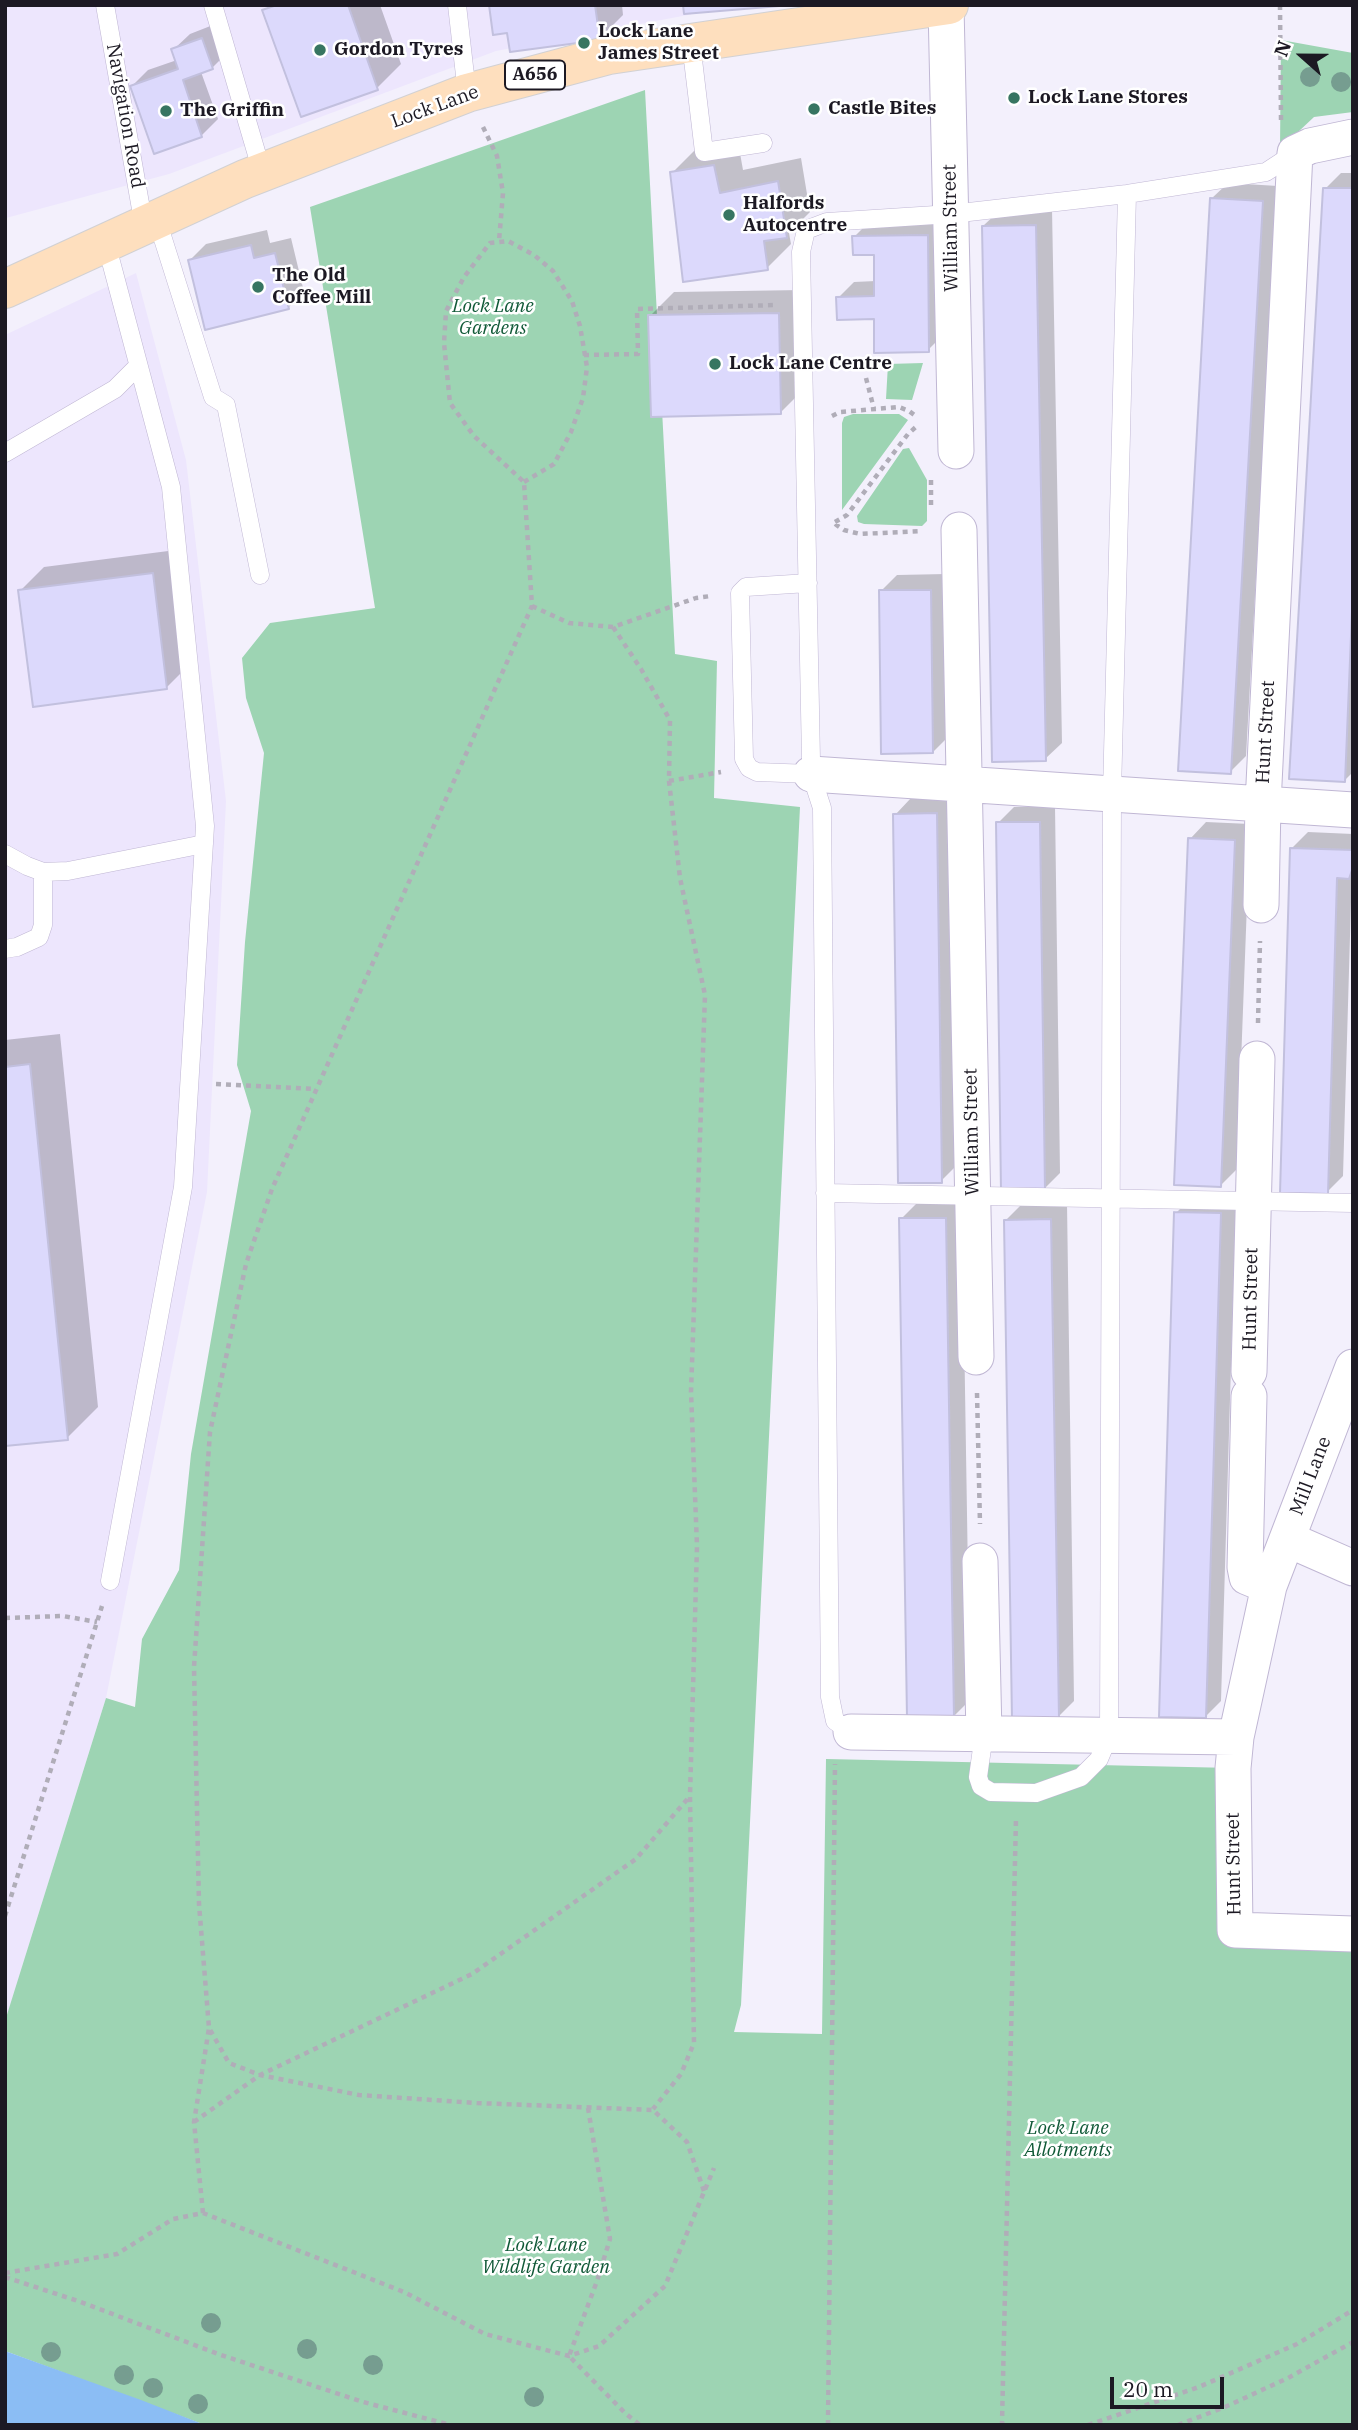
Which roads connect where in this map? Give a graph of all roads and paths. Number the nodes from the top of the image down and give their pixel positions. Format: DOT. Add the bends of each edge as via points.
graph roads {
  1 [pos="105,5"];
  2 [pos="213,5"];
  3 [pos="457,5"];
  4 [pos="947,5"];
  5 [pos="1280,5"];
  6 [pos="691,43"];
  7 [pos="467,93"];
  8 [pos="1353,137"];
  9 [pos="763,142"];
  10 [pos="1288,158"];
  11 [pos="262,172"];
  12 [pos="1127,194"];
  13 [pos="951,214"];
  14 [pos="151,223"];
  15 [pos="499,242"];
  16 [pos="106,243"];
  17 [pos="5,289"];
  18 [pos="802,304"];
  19 [pos="584,355"];
  20 [pos="138,366"];
  21 [pos="866,378"];
  22 [pos="874,409"];
  23 [pos="922,422"];
  24 [pos="827,423"];
  25 [pos="924,433"];
  26 [pos="5,453"];
  27 [pos="944,459"];
  28 [pos="524,482"];
  29 [pos="833,510"];
  30 [pos="834,523"];
  31 [pos="945,530"];
  32 [pos="260,575"];
  33 [pos="808,583"];
  34 [pos="740,593"];
  35 [pos="532,606"];
  36 [pos="613,627"];
  37 [pos="749,768"];
  38 [pos="811,774"];
  39 [pos="669,781"];
  40 [pos="964,783"];
  41 [pos="1112,793"];
  42 [pos="1263,804"];
  43 [pos="1353,810"];
  44 [pos="204,844"];
  45 [pos="5,854"];
  46 [pos="43,872"];
  47 [pos="1261,905"];
  48 [pos="5,949"];
  49 [pos="1257,1059"];
  50 [pos="190,1083"];
  51 [pos="316,1090"];
  52 [pos="825,1193"];
  53 [pos="973,1196"];
  54 [pos="1110,1198"];
  55 [pos="1254,1201"];
  56 [pos="1353,1203"];
  57 [pos="976,1357"];
  58 [pos="1351,1378"];
  59 [pos="1287,1539"];
  60 [pos="980,1561"];
  61 [pos="1353,1568"];
  62 [pos="110,1581"];
  63 [pos="1269,1586"];
  64 [pos="5,1618"];
  65 [pos="97,1622"];
  66 [pos="843,1727"];
  67 [pos="984,1734"];
  68 [pos="1109,1735"];
  69 [pos="1236,1737"];
  70 [pos="1017,1792"];
  71 [pos="690,1796"];
  72 [pos="5,1916"];
  73 [pos="1353,1934"];
  74 [pos="209,2028"];
  75 [pos="260,2075"];
  76 [pos="588,2108"];
  77 [pos="653,2110"];
  78 [pos="194,2122"];
  79 [pos="714,2168"];
  80 [pos="704,2191"];
  81 [pos="203,2213"];
  82 [pos="5,2275"];
  83 [pos="1353,2310"];
  84 [pos="1353,2342"];
  85 [pos="569,2356"];
  86 [pos="451,2425"];
  87 [pos="640,2425"];
  88 [pos="828,2425"];
  89 [pos="1004,2425"];
  90 [pos="1088,2425"];
  91 [pos="1178,2425"];
  1 -- 14 [label="lane, Navigation Road"];
  2 -- 11 [label="lane"];
  3 -- 7 [label="lane"];
  4 -- 6 [label="main road, Lock Lane / A656"];
  4 -- 13 [label="street, William Street"];
  5 -- 10 [label="path"];
  6 -- 7 [label="main road, Lock Lane / A656" via="609,55"];
  6 -- 9 [label="lane" via="704,152"];
  7 -- 11 [label="main road, Lock Lane / A656"];
  7 -- 15 [label="path" via="497,156 503,193"];
  8 -- 10 [label="street" via="1310,146"];
  10 -- 12 [label="lane" via="1266,172"];
  10 -- 42 [label="street, Hunt Street"];
  11 -- 14 [label="main road, Lock Lane / A656"];
  12 -- 13 [label="lane"];
  12 -- 41 [label="lane"];
  13 -- 18 [label="lane" via="827,222 806,230 801,252"];
  13 -- 27 [label="street, William Street"];
  14 -- 16 [label="main road, A656"];
  14 -- 32 [label="lane, Navigation Road" via="213,397 226,405"];
  15 -- 19 [label="path" via="508,240 554,271 572,301"];
  15 -- 28 [label="path" via="490,243 446,311 450,403 474,436"];
  16 -- 17 [label="main road, A656"];
  16 -- 20 [label="lane"];
  18 -- 19 [label="path" via="637,309 638,354"];
  18 -- 33 [label="lane"];
  19 -- 28 [label="path" via="583,398 571,432 554,464"];
  20 -- 26 [label="lane" via="114,389"];
  20 -- 44 [label="lane" via="171,487"];
  21 -- 22 [label="path"];
  22 -- 23 [label="path" via="899,408"];
  22 -- 24 [label="path" via="840,412"];
  23 -- 25 [label="path"];
  23 -- 30 [label="path" via="847,514"];
  27 -- 31 [label="path"];
  28 -- 35 [label="path"];
  29 -- 30 [label="path"];
  30 -- 31 [label="path" via="860,534"];
  31 -- 40 [label="street, William Street"];
  33 -- 34 [label="lane" via="746,587"];
  33 -- 38 [label="lane"];
  34 -- 36 [label="path" via="696,598"];
  34 -- 37 [label="lane" via="744,759"];
  35 -- 36 [label="path" via="569,623"];
  35 -- 51 [label="path"];
  36 -- 39 [label="path" via="670,719"];
  37 -- 38 [label="lane"];
  37 -- 39 [label="path"];
  38 -- 40 [label="street"];
  38 -- 52 [label="lane" via="822,808"];
  39 -- 71 [label="path" via="680,878 705,995 691,1392 697,1546"];
  40 -- 41 [label="street"];
  40 -- 53 [label="street, William Street"];
  41 -- 42 [label="street"];
  41 -- 54 [label="lane"];
  42 -- 43 [label="street"];
  42 -- 47 [label="street, Hunt Street"];
  44 -- 46 [label="lane"];
  44 -- 50 [label="lane"];
  45 -- 46 [label="lane"];
  46 -- 48 [label="lane" via="39,937"];
  47 -- 49 [label="path"];
  49 -- 55 [label="street, Hunt Street"];
  50 -- 51 [label="path"];
  50 -- 62 [label="lane" via="183,1187"];
  51 -- 74 [label="path" via="272,1189 246,1264 210,1432 194,1667 199,1904"];
  52 -- 53 [label="lane"];
  52 -- 66 [label="lane" via="830,1697"];
  53 -- 54 [label="lane"];
  53 -- 57 [label="street, William Street"];
  54 -- 55 [label="lane"];
  54 -- 68 [label="lane"];
  55 -- 56 [label="lane"];
  55 -- 63 [label="street, Hunt Street" via="1245,1567 1247,1577"];
  57 -- 60 [label="path"];
  58 -- 59 [label="street, Mill Lane"];
  59 -- 61 [label="street"];
  59 -- 63 [label="street, Mill Lane"];
  60 -- 67 [label="street"];
  62 -- 65 [label="path"];
  63 -- 69 [label="street, Hunt Street"];
  64 -- 65 [label="path" via="63,1616"];
  65 -- 72 [label="path"];
  66 -- 67 [label="street"];
  66 -- 88 [label="path"];
  67 -- 68 [label="street"];
  67 -- 70 [label="lane" via="978,1777 981,1786"];
  68 -- 69 [label="street"];
  68 -- 70 [label="lane" via="1099,1759 1081,1777 1036,1793"];
  69 -- 73 [label="street, Hunt Street" via="1235,1930"];
  70 -- 89 [label="path"];
  71 -- 75 [label="path" via="636,1859 472,1975"];
  71 -- 77 [label="path" via="694,2043 681,2074"];
  74 -- 75 [label="path" via="229,2063"];
  74 -- 78 [label="path"];
  75 -- 76 [label="path" via="359,2095"];
  75 -- 78 [label="path"];
  76 -- 77 [label="path"];
  76 -- 85 [label="path" via="610,2239"];
  77 -- 80 [label="path" via="687,2142"];
  78 -- 81 [label="path"];
  79 -- 80 [label="path"];
  80 -- 85 [label="path" via="665,2286 599,2346"];
  81 -- 82 [label="path" via="173,2219 117,2254"];
  81 -- 85 [label="path" via="404,2291 485,2334"];
  82 -- 86 [label="path" via="234,2360"];
  83 -- 90 [label="path" via="1297,2344 1199,2387"];
  84 -- 91 [label="path" via="1288,2378"];
  85 -- 87 [label="path"];
}
